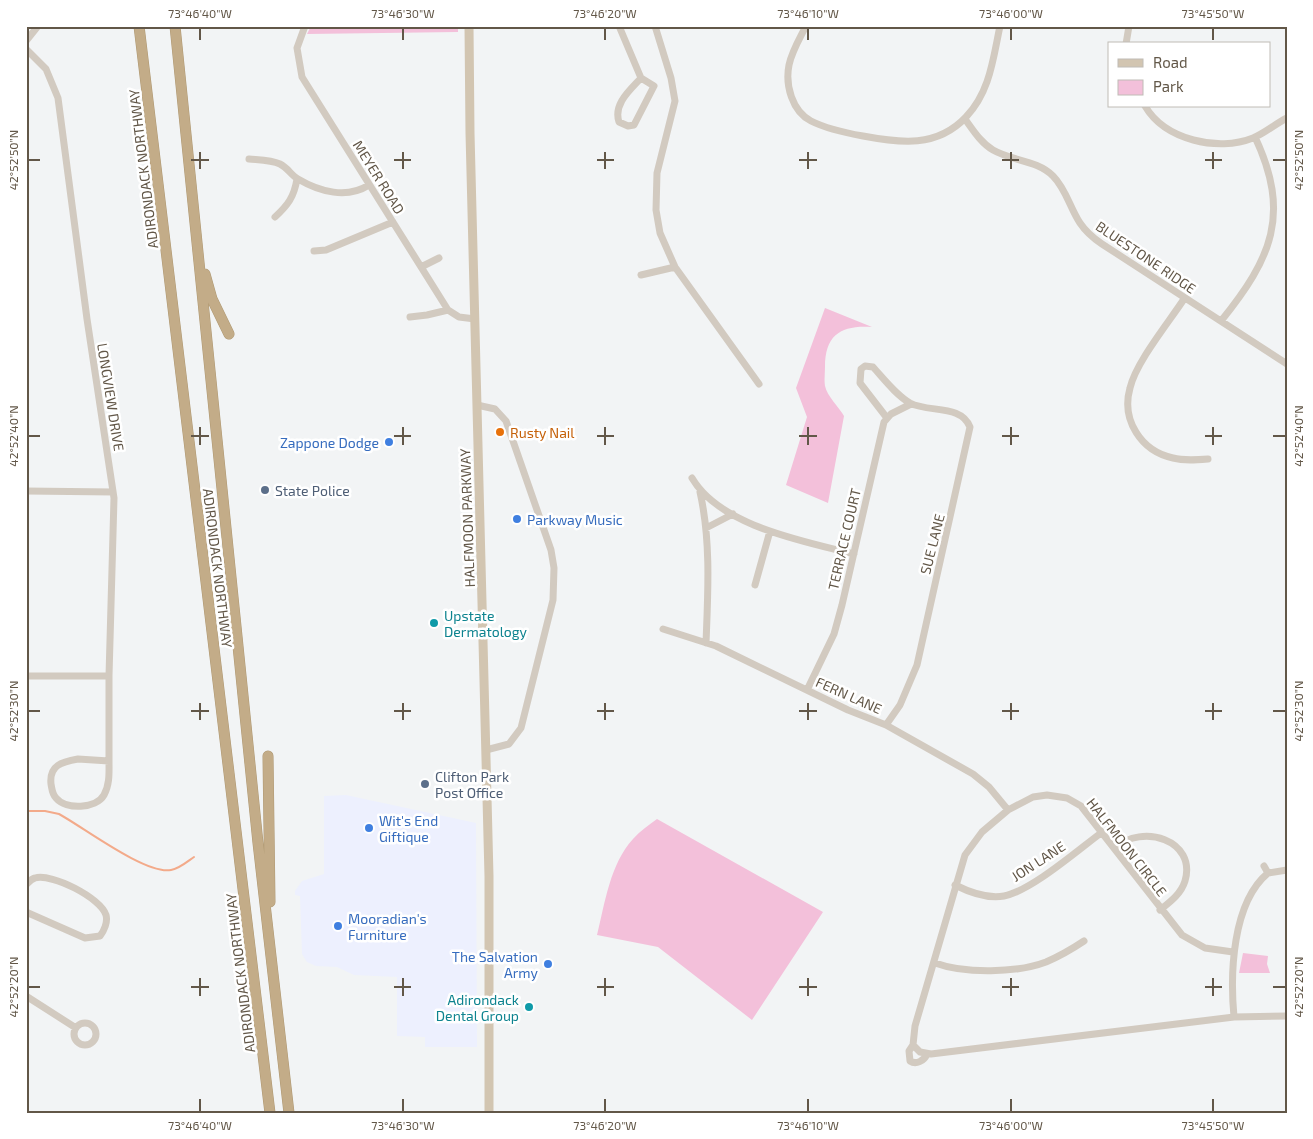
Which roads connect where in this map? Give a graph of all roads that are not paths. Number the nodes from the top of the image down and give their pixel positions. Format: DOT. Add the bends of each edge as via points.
graph roads {
  1 [pos="38,26"];
  2 [pos="139,26"];
  3 [pos="174,26"];
  4 [pos="305,26"];
  5 [pos="469,26"];
  6 [pos="620,26"];
  7 [pos="655,26"];
  8 [pos="806,26"];
  9 [pos="1000,26"];
  10 [pos="1129,26"];
  11 [pos="26,41"];
  12 [pos="1126,42"];
  13 [pos="26,49"];
  14 [pos="641,78"];
  15 [pos="1147,108"];
  16 [pos="1287,118"];
  17 [pos="965,119"];
  18 [pos="1255,137"];
  19 [pos="249,159"];
  20 [pos="297,179"];
  21 [pos="369,185"];
  22 [pos="194,208"];
  23 [pos="275,217"];
  24 [pos="393,222"];
  25 [pos="314,251"];
  26 [pos="438,258"];
  27 [pos="421,267"];
  28 [pos="674,267"];
  29 [pos="641,275"];
  30 [pos="1184,299"];
  31 [pos="448,310"];
  32 [pos="410,316"];
  33 [pos="475,319"];
  34 [pos="1221,320"];
  35 [pos="229,334"];
  36 [pos="1287,364"];
  37 [pos="759,384"];
  38 [pos="911,404"];
  39 [pos="477,405"];
  40 [pos="887,418"];
  41 [pos="1208,459"];
  42 [pos="692,478"];
  43 [pos="26,491"];
  44 [pos="113,492"];
  45 [pos="700,492"];
  46 [pos="733,514"];
  47 [pos="706,528"];
  48 [pos="770,531"];
  49 [pos="854,554"];
  50 [pos="755,586"];
  51 [pos="663,630"];
  52 [pos="706,643"];
  53 [pos="26,676"];
  54 [pos="109,676"];
  55 [pos="807,690"];
  56 [pos="886,725"];
  57 [pos="486,750"];
  58 [pos="268,756"];
  59 [pos="109,761"];
  60 [pos="1008,810"];
  61 [pos="1101,833"];
  62 [pos="1115,848"];
  63 [pos="1264,866"];
  64 [pos="1287,870"];
  65 [pos="1268,873"];
  66 [pos="26,885"];
  67 [pos="955,886"];
  68 [pos="1160,910"];
  69 [pos="26,912"];
  70 [pos="1084,941"];
  71 [pos="1233,952"];
  72 [pos="935,963"];
  73 [pos="272,966"];
  74 [pos="26,996"];
  75 [pos="1287,1016"];
  76 [pos="1234,1017"];
  77 [pos="76,1028"];
  78 [pos="913,1045"];
  79 [pos="927,1054"];
  80 [pos="270,1113"];
  81 [pos="289,1113"];
  82 [pos="490,1113"];
  1 -- 11 [label="street"];
  2 -- 80 [label="highway, ADIRONDACK NORTHWAY"];
  3 -- 22 [label="highway, ADIRONDACK NORTHWAY"];
  4 -- 21 [label="street, MEYER ROAD" via="297,48 302,77"];
  5 -- 33 [label="main road, HALFMOON PARKWAY"];
  6 -- 14 [label="street"];
  7 -- 28 [label="street" via="675,101 657,173 656,192 660,233"];
  8 -- 17 [label="street" via="789,64 789,85 794,104 810,121 849,133 910,142 936,139"];
  9 -- 17 [label="street" via="983,95"];
  10 -- 12 [label="street"];
  13 -- 44 [label="street, LONGVIEW DRIVE" via="46,69 58,98"];
  14 -- 14 [label="street" via="619,107 617,115 623,124 634,124 654,86"];
  15 -- 18 [label="street" via="1158,121 1177,134 1195,141 1228,144"];
  16 -- 18 [label="street"];
  17 -- 30 [label="street, BLUESTONE RIDGE" via="993,150 1027,161 1052,175 1088,234"];
  18 -- 34 [label="street" via="1273,185 1274,223 1260,264"];
  19 -- 20 [label="street" via="278,163"];
  20 -- 21 [label="street" via="340,193 361,190"];
  20 -- 23 [label="street" via="290,203"];
  21 -- 24 [label="street, MEYER ROAD"];
  22 -- 35 [label="highway" via="208,286"];
  22 -- 73 [label="highway, ADIRONDACK NORTHWAY"];
  24 -- 25 [label="street" via="326,250"];
  24 -- 27 [label="street, MEYER ROAD"];
  26 -- 27 [label="street"];
  27 -- 31 [label="street, MEYER ROAD"];
  28 -- 29 [label="street"];
  28 -- 37 [label="street"];
  30 -- 34 [label="street, BLUESTONE RIDGE"];
  30 -- 41 [label="street" via="1130,387 1130,420 1142,442 1158,452 1172,458"];
  31 -- 32 [label="street" via="427,316"];
  31 -- 33 [label="street" via="459,317"];
  33 -- 39 [label="main road, HALFMOON PARKWAY"];
  34 -- 36 [label="street, BLUESTONE RIDGE"];
  38 -- 40 [label="street"];
  38 -- 40 [label="street" via="873,367 865,366 861,369 860,383"];
  38 -- 56 [label="street, SUE LANE" via="958,414 968,422 970,432 917,665 900,705"];
  39 -- 57 [label="main road, HALFMOON PARKWAY"];
  39 -- 57 [label="street" via="495,409 506,421 551,550 554,568 552,603 520,728 509,744"];
  40 -- 49 [label="street, TERRACE COURT"];
  42 -- 45 [label="street"];
  43 -- 44 [label="street"];
  44 -- 54 [label="street, LONGVIEW DRIVE"];
  45 -- 46 [label="street"];
  45 -- 47 [label="street"];
  46 -- 47 [label="street"];
  46 -- 48 [label="street"];
  47 -- 52 [label="street"];
  48 -- 49 [label="street"];
  48 -- 50 [label="street"];
  49 -- 55 [label="street, TERRACE COURT" via="834,634"];
  51 -- 52 [label="street, FERN LANE"];
  52 -- 55 [label="street, FERN LANE"];
  53 -- 54 [label="street"];
  54 -- 59 [label="street, LONGVIEW DRIVE"];
  55 -- 56 [label="street, FERN LANE"];
  56 -- 60 [label="street, FERN LANE" via="973,774"];
  57 -- 82 [label="main road, HALFMOON PARKWAY" via="491,954"];
  58 -- 73 [label="highway"];
  59 -- 59 [label="street, LONGVIEW DRIVE" via="78,759 57,765 51,782 56,798 61,803 74,806 100,800 107,786"];
  60 -- 61 [label="street, HALFMOON CIRCLE" via="1033,797 1066,798 1081,806"];
  60 -- 67 [label="street, HALFMOON CIRCLE" via="969,848"];
  61 -- 62 [label="street, HALFMOON CIRCLE"];
  61 -- 67 [label="street, JON LANE" via="1018,891 1004,896"];
  62 -- 68 [label="street, HALFMOON CIRCLE"];
  62 -- 68 [label="street" via="1132,837 1150,836 1162,838 1183,854 1185,881 1178,894"];
  63 -- 65 [label="street"];
  64 -- 65 [label="street"];
  65 -- 71 [label="street" via="1251,894"];
  66 -- 69 [label="street" via="41,877 74,887 102,909 106,914 106,924 100,936 85,938"];
  67 -- 72 [label="street, HALFMOON CIRCLE"];
  68 -- 71 [label="street, HALFMOON CIRCLE" via="1182,935 1196,945"];
  70 -- 72 [label="street" via="1064,954 1037,964 981,970"];
  71 -- 76 [label="street"];
  72 -- 78 [label="street, HALFMOON CIRCLE" via="915,1026"];
  73 -- 81 [label="highway, ADIRONDACK NORTHWAY"];
  74 -- 77 [label="street"];
  75 -- 76 [label="street, HALFMOON CIRCLE"];
  76 -- 79 [label="street, HALFMOON CIRCLE"];
  78 -- 79 [label="street"];
  78 -- 79 [label="street, HALFMOON CIRCLE" via="909,1051 910,1061 921,1061"];
}
